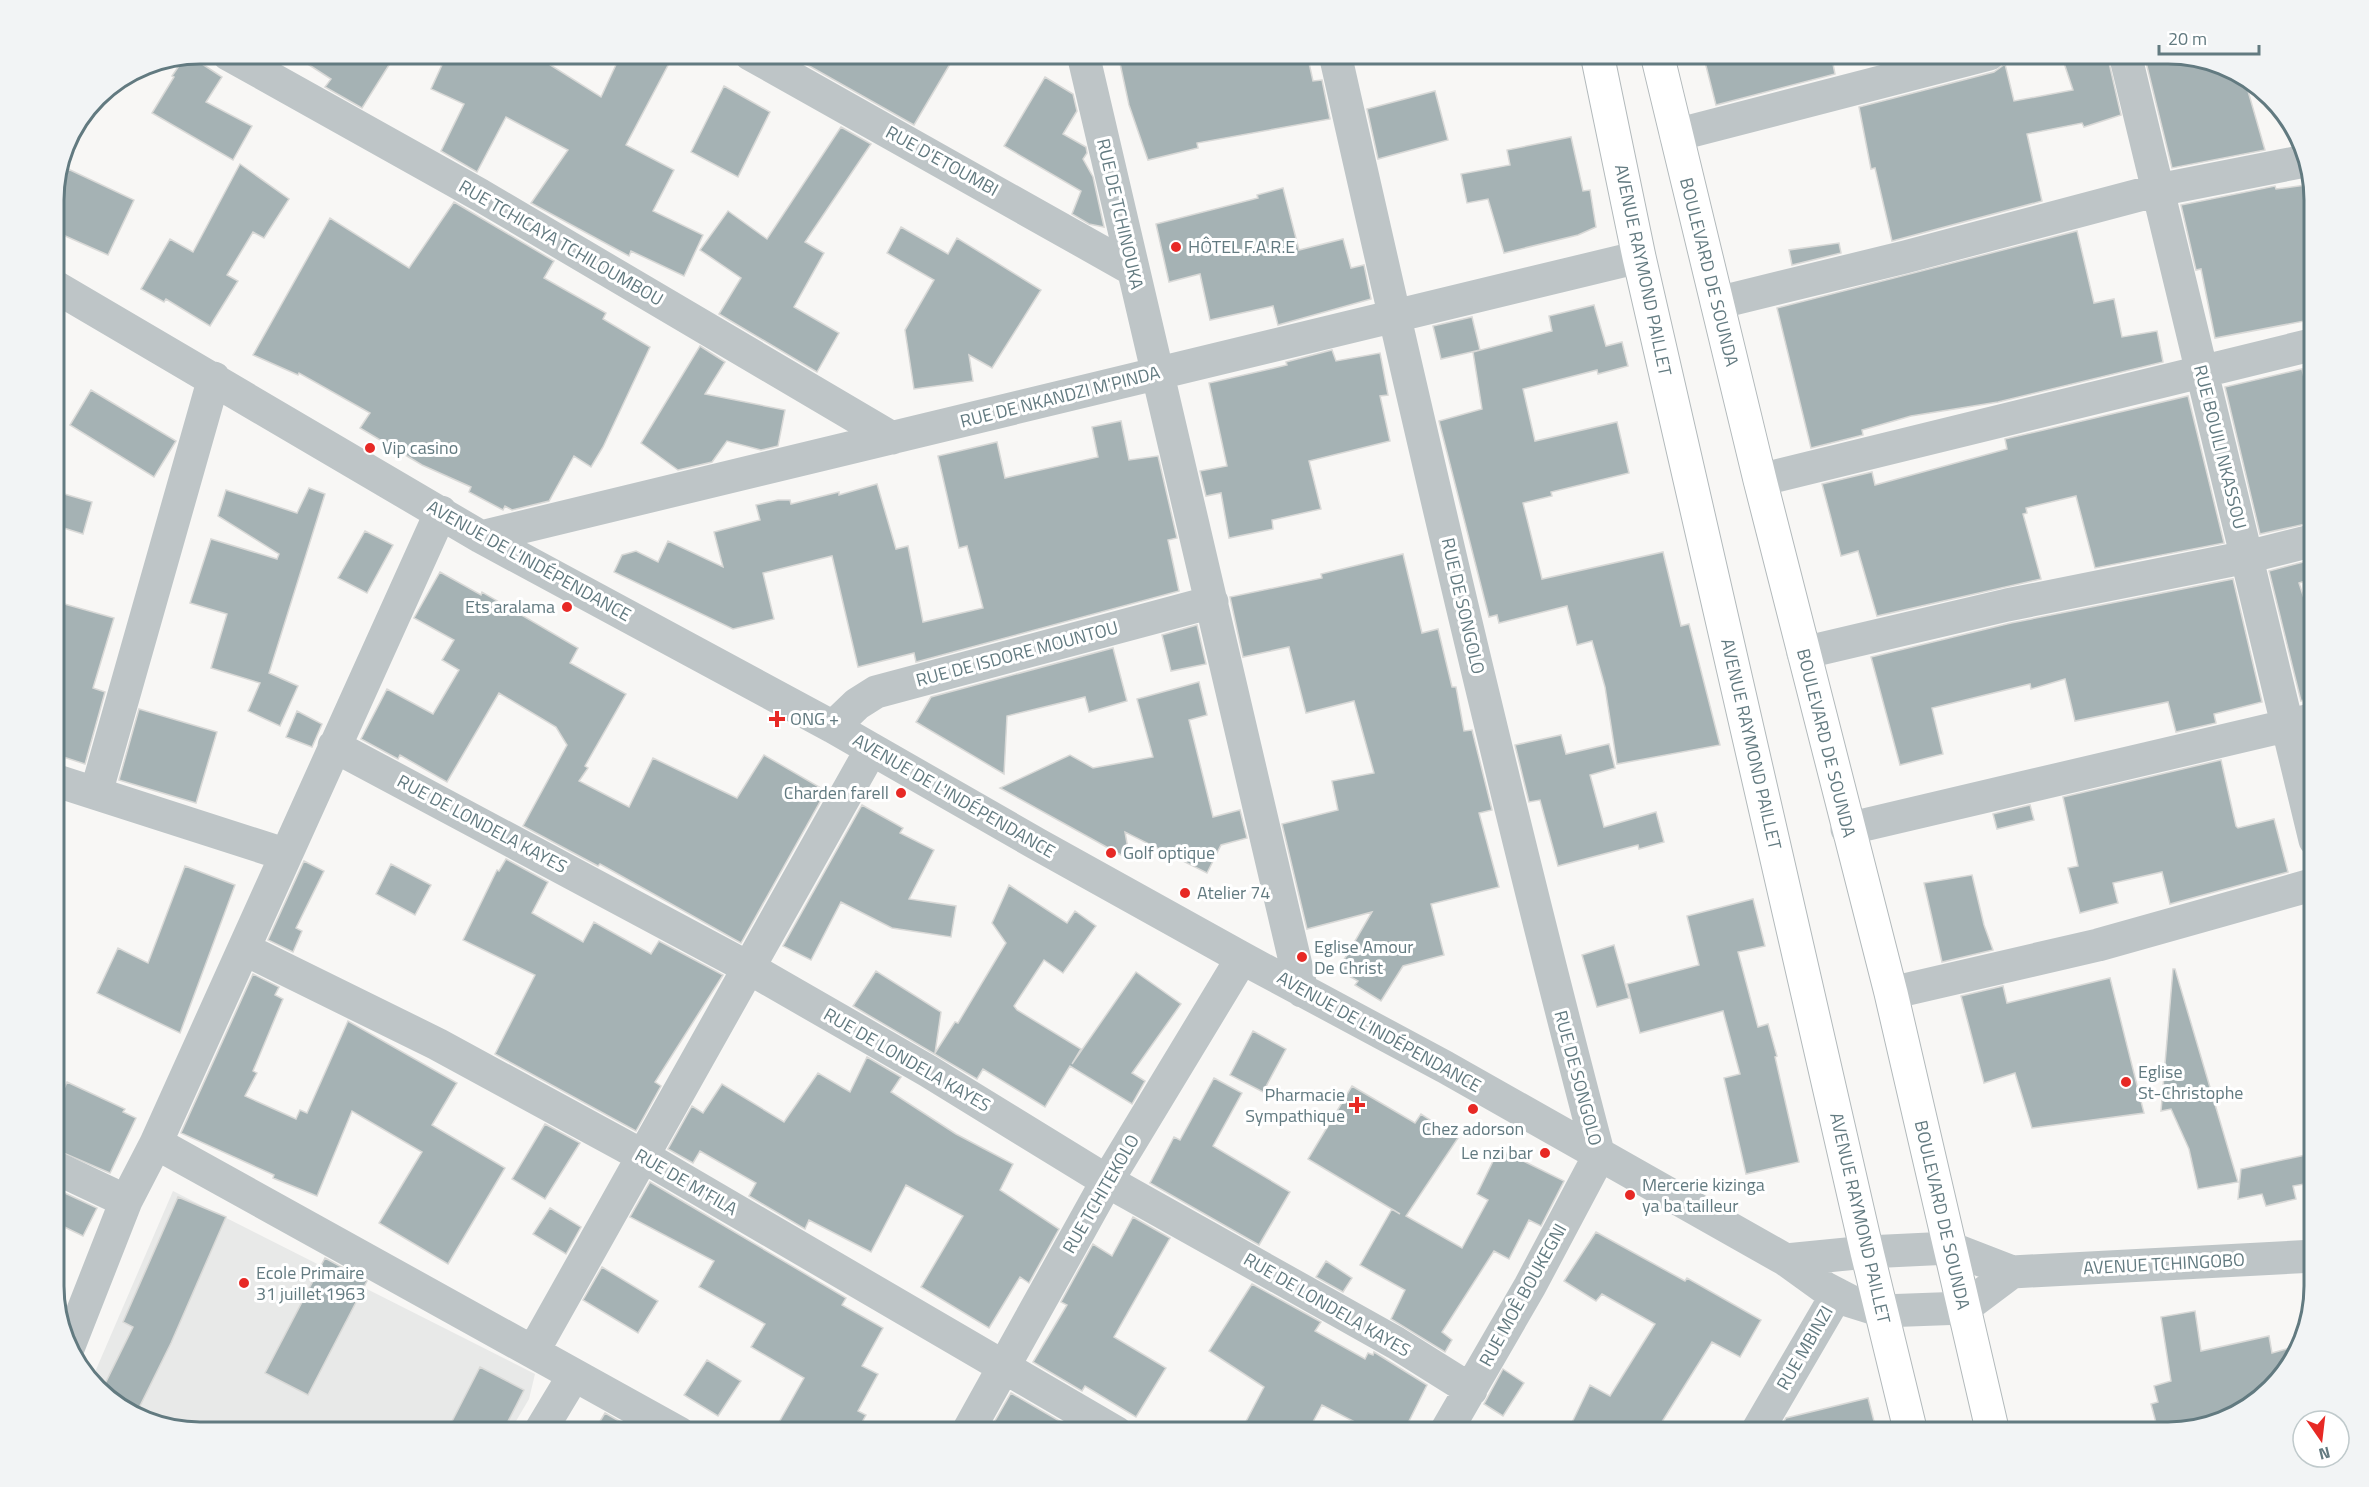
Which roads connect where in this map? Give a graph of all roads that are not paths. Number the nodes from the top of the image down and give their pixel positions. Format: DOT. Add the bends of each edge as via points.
graph roads {
  1 [pos="248,65"];
  2 [pos="770,65"];
  3 [pos="1086,65"];
  4 [pos="1337,65"];
  5 [pos="1599,65"];
  6 [pos="1660,65"];
  7 [pos="1946,65"];
  8 [pos="2128,65"];
  9 [pos="1676,135"];
  10 [pos="2299,162"];
  11 [pos="2158,190"];
  12 [pos="1639,257"];
  13 [pos="1132,269"];
  14 [pos="65,292"];
  15 [pos="1717,303"];
  16 [pos="1394,315"];
  17 [pos="2304,347"];
  18 [pos="2202,372"];
  19 [pos="1158,374"];
  20 [pos="214,378"];
  21 [pos="892,438"];
  22 [pos="1760,480"];
  23 [pos="441,512"];
  24 [pos="481,537"];
  25 [pos="2304,543"];
  26 [pos="2247,557"];
  27 [pos="1212,602"];
  28 [pos="1803,653"];
  29 [pos="2301,722"];
  30 [pos="832,727"];
  31 [pos="334,746"];
  32 [pos="2304,747"];
  33 [pos="871,750"];
  34 [pos="65,783"];
  35 [pos="96,793"];
  36 [pos="1847,829"];
  37 [pos="285,854"];
  38 [pos="2304,888"];
  39 [pos="244,949"];
  40 [pos="1242,958"];
  41 [pos="748,968"];
  42 [pos="1302,991"];
  43 [pos="1891,993"];
  44 [pos="156,1143"];
  45 [pos="641,1155"];
  46 [pos="1599,1156"];
  47 [pos="65,1172"];
  48 [pos="1107,1181"];
  49 [pos="126,1201"];
  50 [pos="1950,1248"];
  51 [pos="1867,1252"];
  52 [pos="2304,1257"];
  53 [pos="1786,1260"];
  54 [pos="2012,1272"];
  55 [pos="1836,1294"];
  56 [pos="1964,1308"];
  57 [pos="1882,1311"];
  58 [pos="74,1334"];
  59 [pos="534,1350"];
  60 [pos="1004,1367"];
  61 [pos="574,1376"];
  62 [pos="1471,1390"];
  63 [pos="546,1422"];
  64 [pos="659,1422"];
  65 [pos="973,1422"];
  66 [pos="1098,1422"];
  67 [pos="1452,1422"];
  68 [pos="1762,1422"];
  69 [pos="1908,1422"];
  70 [pos="1990,1422"];
  1 -- 21 [label="street, RUE TCHICAYA TCHILOUMBOU" via="480,195"];
  2 -- 13 [label="street, RUE D'ETOUMBI"];
  3 -- 13 [label="street, RUE DE TCHINOUKA"];
  4 -- 16 [label="street, RUE DE SONGOLO"];
  5 -- 12 [label="main road, AVENUE RAYMOND PAILLET"];
  6 -- 9 [label="main road, BOULEVARD DE SOUNDA"];
  7 -- 9 [label="street"];
  8 -- 11 [label="street, RUE BOUILI NKASSOU"];
  9 -- 15 [label="main road, BOULEVARD DE SOUNDA"];
  10 -- 11 [label="street"];
  11 -- 15 [label="street"];
  11 -- 18 [label="street, RUE BOUILI NKASSOU"];
  12 -- 16 [label="street, RUE DE NKANDZI M'PINDA"];
  12 -- 51 [label="main road, AVENUE RAYMOND PAILLET"];
  13 -- 19 [label="street, RUE DE TCHINOUKA"];
  14 -- 20 [label="street, AVENUE DE L'INDÉPENDANCE"];
  15 -- 22 [label="main road, BOULEVARD DE SOUNDA"];
  16 -- 19 [label="street, RUE DE NKANDZI M'PINDA"];
  16 -- 46 [label="street, RUE DE SONGOLO" via="1555,989"];
  17 -- 18 [label="street"];
  18 -- 22 [label="street"];
  18 -- 26 [label="street, RUE BOUILI NKASSOU"];
  19 -- 21 [label="street, RUE DE NKANDZI M'PINDA"];
  19 -- 27 [label="street, RUE DE TCHINOUKA"];
  20 -- 23 [label="street, AVENUE DE L'INDÉPENDANCE"];
  20 -- 35 [label="street"];
  21 -- 24 [label="street, RUE DE NKANDZI M'PINDA"];
  22 -- 28 [label="main road, BOULEVARD DE SOUNDA"];
  23 -- 24 [label="street, AVENUE DE L'INDÉPENDANCE"];
  23 -- 31 [label="street"];
  24 -- 30 [label="street, AVENUE DE L'INDÉPENDANCE"];
  25 -- 26 [label="street"];
  26 -- 28 [label="street" via="2007,605"];
  26 -- 29 [label="street, RUE BOUILI NKASSOU"];
  27 -- 30 [label="street, RUE DE ISDORE MOUNTOU" via="876,692"];
  27 -- 42 [label="street, RUE DE TCHINOUKA"];
  28 -- 36 [label="main road, BOULEVARD DE SOUNDA"];
  29 -- 32 [label="street, RUE BOUILI NKASSOU"];
  29 -- 36 [label="street"];
  30 -- 33 [label="street, AVENUE DE L'INDÉPENDANCE"];
  31 -- 37 [label="street"];
  31 -- 41 [label="street, RUE DE LONDELA KAYES"];
  33 -- 40 [label="street, AVENUE DE L'INDÉPENDANCE"];
  33 -- 41 [label="street"];
  34 -- 35 [label="street"];
  35 -- 37 [label="street"];
  36 -- 43 [label="main road, BOULEVARD DE SOUNDA"];
  37 -- 39 [label="street"];
  38 -- 43 [label="street" via="2098,945"];
  39 -- 44 [label="street"];
  39 -- 45 [label="street, RUE DE M'FILA" via="436,1044"];
  40 -- 42 [label="street, AVENUE DE L'INDÉPENDANCE"];
  40 -- 48 [label="street, RUE TCHITEKOLO"];
  41 -- 45 [label="street"];
  41 -- 48 [label="street, RUE DE LONDELA KAYES" via="928,1071"];
  42 -- 46 [label="street, AVENUE DE L'INDÉPENDANCE" via="1445,1067"];
  43 -- 50 [label="main road, BOULEVARD DE SOUNDA"];
  44 -- 49 [label="street"];
  44 -- 59 [label="street"];
  45 -- 59 [label="street"];
  45 -- 60 [label="street, RUE DE M'FILA"];
  46 -- 53 [label="street, AVENUE DE L'INDÉPENDANCE"];
  46 -- 62 [label="street, RUE MOÊ BOUKEGNI"];
  47 -- 49 [label="street"];
  48 -- 60 [label="street, RUE TCHITEKOLO"];
  48 -- 62 [label="street, RUE DE LONDELA KAYES"];
  49 -- 58 [label="street"];
  50 -- 51 [label="street"];
  50 -- 54 [label="street, AVENUE TCHINGOBO"];
  50 -- 56 [label="main road, BOULEVARD DE SOUNDA"];
  51 -- 53 [label="street"];
  51 -- 57 [label="main road, AVENUE RAYMOND PAILLET"];
  52 -- 54 [label="street, AVENUE TCHINGOBO"];
  53 -- 55 [label="street"];
  54 -- 56 [label="street"];
  55 -- 57 [label="street"];
  55 -- 68 [label="street, RUE MBINZI"];
  56 -- 57 [label="street"];
  56 -- 70 [label="main road, BOULEVARD DE SOUNDA"];
  57 -- 69 [label="main road, AVENUE RAYMOND PAILLET"];
  59 -- 61 [label="street"];
  60 -- 65 [label="street, RUE TCHITEKOLO"];
  60 -- 66 [label="street, RUE DE M'FILA"];
  61 -- 63 [label="street"];
  61 -- 64 [label="street"];
  62 -- 67 [label="street, RUE MOÊ BOUKEGNI"];
}
